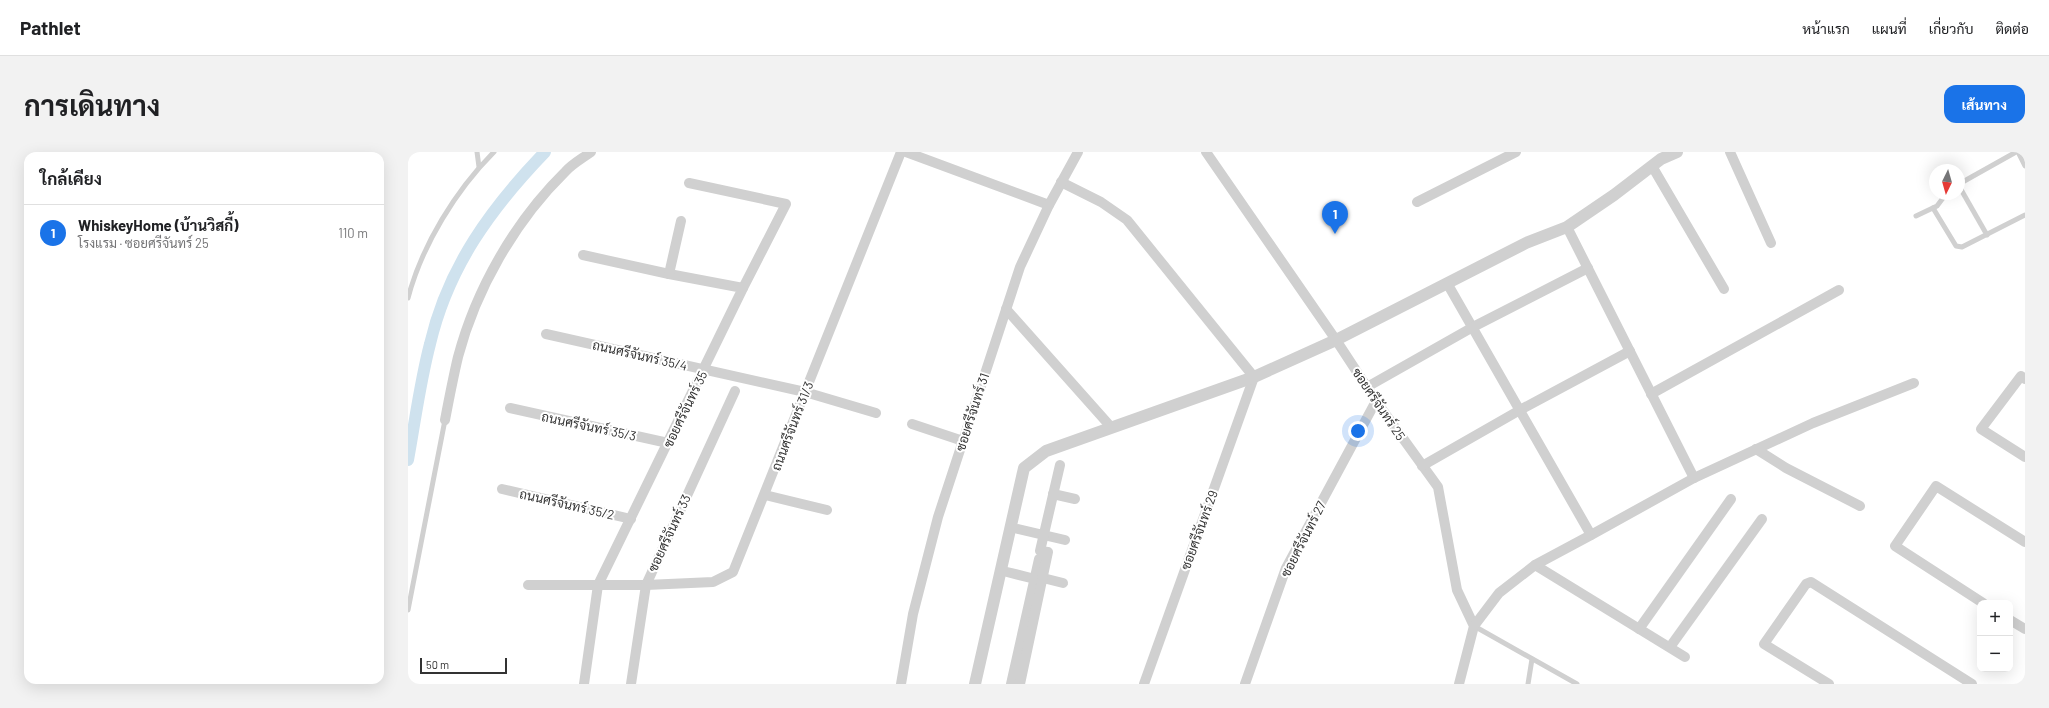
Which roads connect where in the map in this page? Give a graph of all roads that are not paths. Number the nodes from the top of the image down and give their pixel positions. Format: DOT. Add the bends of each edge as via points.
graph roads {
  1 [pos="477,152"];
  2 [pos="494,152"];
  3 [pos="592,152"];
  4 [pos="901,152"];
  5 [pos="906,152"];
  6 [pos="1078,152"];
  7 [pos="1206,152"];
  8 [pos="1516,152"];
  9 [pos="1677,152"];
  10 [pos="1730,152"];
  11 [pos="2017,152"];
  12 [pos="1657,159"];
  13 [pos="2025,166"];
  14 [pos="479,167"];
  15 [pos="1061,182"];
  16 [pos="1965,182"];
  17 [pos="689,183"];
  18 [pos="1965,196"];
  19 [pos="1942,200"];
  20 [pos="1417,202"];
  21 [pos="1049,205"];
  22 [pos="1933,208"];
  23 [pos="2025,215"];
  24 [pos="1916,216"];
  25 [pos="681,221"];
  26 [pos="1566,227"];
  27 [pos="1987,235"];
  28 [pos="1771,243"];
  29 [pos="583,255"];
  30 [pos="1588,268"];
  31 [pos="669,274"];
  32 [pos="1448,283"];
  33 [pos="743,288"];
  34 [pos="1724,289"];
  35 [pos="1839,290"];
  36 [pos="408,298"];
  37 [pos="1006,309"];
  38 [pos="1473,327"];
  39 [pos="546,334"];
  40 [pos="1336,340"];
  41 [pos="1630,351"];
  42 [pos="705,369"];
  43 [pos="1254,377"];
  44 [pos="2025,379"];
  45 [pos="1914,383"];
  46 [pos="1367,387"];
  47 [pos="735,391"];
  48 [pos="805,392"];
  49 [pos="1651,394"];
  50 [pos="1376,401"];
  51 [pos="510,408"];
  52 [pos="1520,410"];
  53 [pos="876,413"];
  54 [pos="445,420"];
  55 [pos="912,424"];
  56 [pos="1112,427"];
  57 [pos="963,442"];
  58 [pos="668,443"];
  59 [pos="1756,449"];
  60 [pos="2025,458"];
  61 [pos="1060,465"];
  62 [pos="1422,466"];
  63 [pos="1694,478"];
  64 [pos="502,489"];
  65 [pos="1053,494"];
  66 [pos="765,495"];
  67 [pos="1075,499"];
  68 [pos="1731,499"];
  69 [pos="1860,506"];
  70 [pos="827,510"];
  71 [pos="631,519"];
  72 [pos="1762,519"];
  73 [pos="1018,529"];
  74 [pos="1590,534"];
  75 [pos="1044,535"];
  76 [pos="1065,540"];
  77 [pos="2025,542"];
  78 [pos="1039,559"];
  79 [pos="1535,566"];
  80 [pos="1007,572"];
  81 [pos="1039,578"];
  82 [pos="1063,583"];
  83 [pos="528,584"];
  84 [pos="598,585"];
  85 [pos="646,585"];
  86 [pos="1978,600"];
  87 [pos="408,610"];
  88 [pos="2013,622"];
  89 [pos="1474,626"];
  90 [pos="1639,628"];
  91 [pos="2025,629"];
  92 [pos="1670,647"];
  93 [pos="1685,656"];
  94 [pos="1532,659"];
  95 [pos="584,684"];
  96 [pos="631,684"];
  97 [pos="901,684"];
  98 [pos="975,684"];
  99 [pos="1011,684"];
  100 [pos="1020,684"];
  101 [pos="1144,684"];
  102 [pos="1245,684"];
  103 [pos="1459,684"];
  104 [pos="1528,684"];
  105 [pos="1577,684"];
  106 [pos="1829,684"];
  107 [pos="1972,684"];
  1 -- 14 [label="lane"];
  2 -- 14 [label="lane"];
  3 -- 54 [label="street" via="565,171 534,207 505,249 478,301 461,349"];
  4 -- 48 [label="street, ถนนศรีจันทร์ 31/3"];
  5 -- 21 [label="street"];
  6 -- 15 [label="street, ซอยศรีจันทร์ 31"];
  7 -- 40 [label="street, ซอยศรีจันทร์ 25"];
  8 -- 20 [label="street"];
  9 -- 12 [label="street"];
  10 -- 28 [label="street"];
  11 -- 13 [label="lane"];
  11 -- 16 [label="lane"];
  12 -- 26 [label="street"];
  12 -- 34 [label="street"];
  14 -- 36 [label="lane" via="440,221 413,277"];
  15 -- 21 [label="street, ซอยศรีจันทร์ 31"];
  15 -- 43 [label="street" via="1101,202 1127,220"];
  17 -- 33 [label="street, ซอยศรีจันทร์ 35" via="786,204"];
  18 -- 27 [label="lane"];
  19 -- 22 [label="lane"];
  21 -- 37 [label="street, ซอยศรีจันทร์ 31" via="1020,267"];
  22 -- 24 [label="lane"];
  22 -- 27 [label="lane" via="1956,246 1965,247"];
  23 -- 27 [label="lane"];
  25 -- 31 [label="street"];
  26 -- 30 [label="street"];
  26 -- 32 [label="street" via="1526,243"];
  29 -- 31 [label="street"];
  30 -- 38 [label="street"];
  30 -- 41 [label="street"];
  31 -- 33 [label="street"];
  32 -- 38 [label="street"];
  32 -- 40 [label="street"];
  33 -- 42 [label="street, ซอยศรีจันทร์ 35"];
  35 -- 49 [label="street"];
  37 -- 56 [label="street"];
  37 -- 57 [label="street, ซอยศรีจันทร์ 31"];
  38 -- 46 [label="street"];
  38 -- 52 [label="street"];
  39 -- 42 [label="street, ถนนศรีจันทร์ 35/4"];
  40 -- 43 [label="street"];
  40 -- 46 [label="street, ซอยศรีจันทร์ 25"];
  41 -- 49 [label="street"];
  41 -- 52 [label="street"];
  42 -- 48 [label="street, ถนนศรีจันทร์ 35/4"];
  42 -- 58 [label="street, ซอยศรีจันทร์ 35"];
  43 -- 56 [label="street"];
  43 -- 101 [label="street, ซอยศรีจันทร์ 29"];
  44 -- 60 [label="street" via="2021,376 1981,429"];
  45 -- 59 [label="street" via="1813,423"];
  46 -- 50 [label="street, ซอยศรีจันทร์ 25"];
  47 -- 85 [label="street, ซอยศรีจันทร์ 33"];
  48 -- 53 [label="street, ถนนศรีจันทร์ 35/4"];
  48 -- 66 [label="street, ถนนศรีจันทร์ 31/3"];
  49 -- 63 [label="street"];
  50 -- 62 [label="street, ซอยศรีจันทร์ 25"];
  50 -- 102 [label="street, ซอยศรีจันทร์ 27" via="1286,568"];
  51 -- 58 [label="street, ถนนศรีจันทร์ 35/3"];
  52 -- 62 [label="street"];
  52 -- 74 [label="street"];
  54 -- 87 [label="lane"];
  55 -- 57 [label="street"];
  56 -- 98 [label="street" via="1046,450 1024,468"];
  57 -- 97 [label="street, ซอยศรีจันทร์ 31" via="938,517 914,614"];
  58 -- 71 [label="street, ซอยศรีจันทร์ 35"];
  59 -- 63 [label="street"];
  59 -- 69 [label="street" via="1786,468"];
  61 -- 65 [label="street"];
  62 -- 89 [label="street, ซอยศรีจันทร์ 25" via="1438,487 1457,590"];
  63 -- 74 [label="street"];
  64 -- 71 [label="street, ถนนศรีจันทร์ 35/2"];
  65 -- 67 [label="street"];
  65 -- 75 [label="street"];
  66 -- 70 [label="street"];
  66 -- 85 [label="street, ถนนศรีจันทร์ 31/3" via="733,572 713,582"];
  68 -- 90 [label="street"];
  71 -- 84 [label="street, ซอยศรีจันทร์ 35"];
  72 -- 92 [label="street"];
  73 -- 75 [label="street"];
  74 -- 79 [label="street"];
  75 -- 76 [label="street"];
  75 -- 81 [label="street" via="1040,551 1048,552"];
  77 -- 86 [label="street" via="1936,486 1895,546"];
  78 -- 81 [label="street"];
  79 -- 89 [label="street" via="1499,593"];
  79 -- 90 [label="street"];
  80 -- 81 [label="street"];
  81 -- 82 [label="street"];
  81 -- 99 [label="street"];
  81 -- 100 [label="street"];
  83 -- 84 [label="street, ถนนศรีจันทร์ 31/3"];
  84 -- 85 [label="street, ถนนศรีจันทร์ 31/3"];
  84 -- 95 [label="street, ซอยศรีจันทร์ 35"];
  85 -- 96 [label="street, ซอยศรีจันทร์ 33"];
  88 -- 91 [label="street"];
  89 -- 94 [label="lane"];
  89 -- 103 [label="street"];
  90 -- 92 [label="street"];
  92 -- 93 [label="street"];
  94 -- 104 [label="lane"];
  94 -- 105 [label="lane"];
  106 -- 107 [label="street" via="1764,644 1806,584 1811,582"];
}
